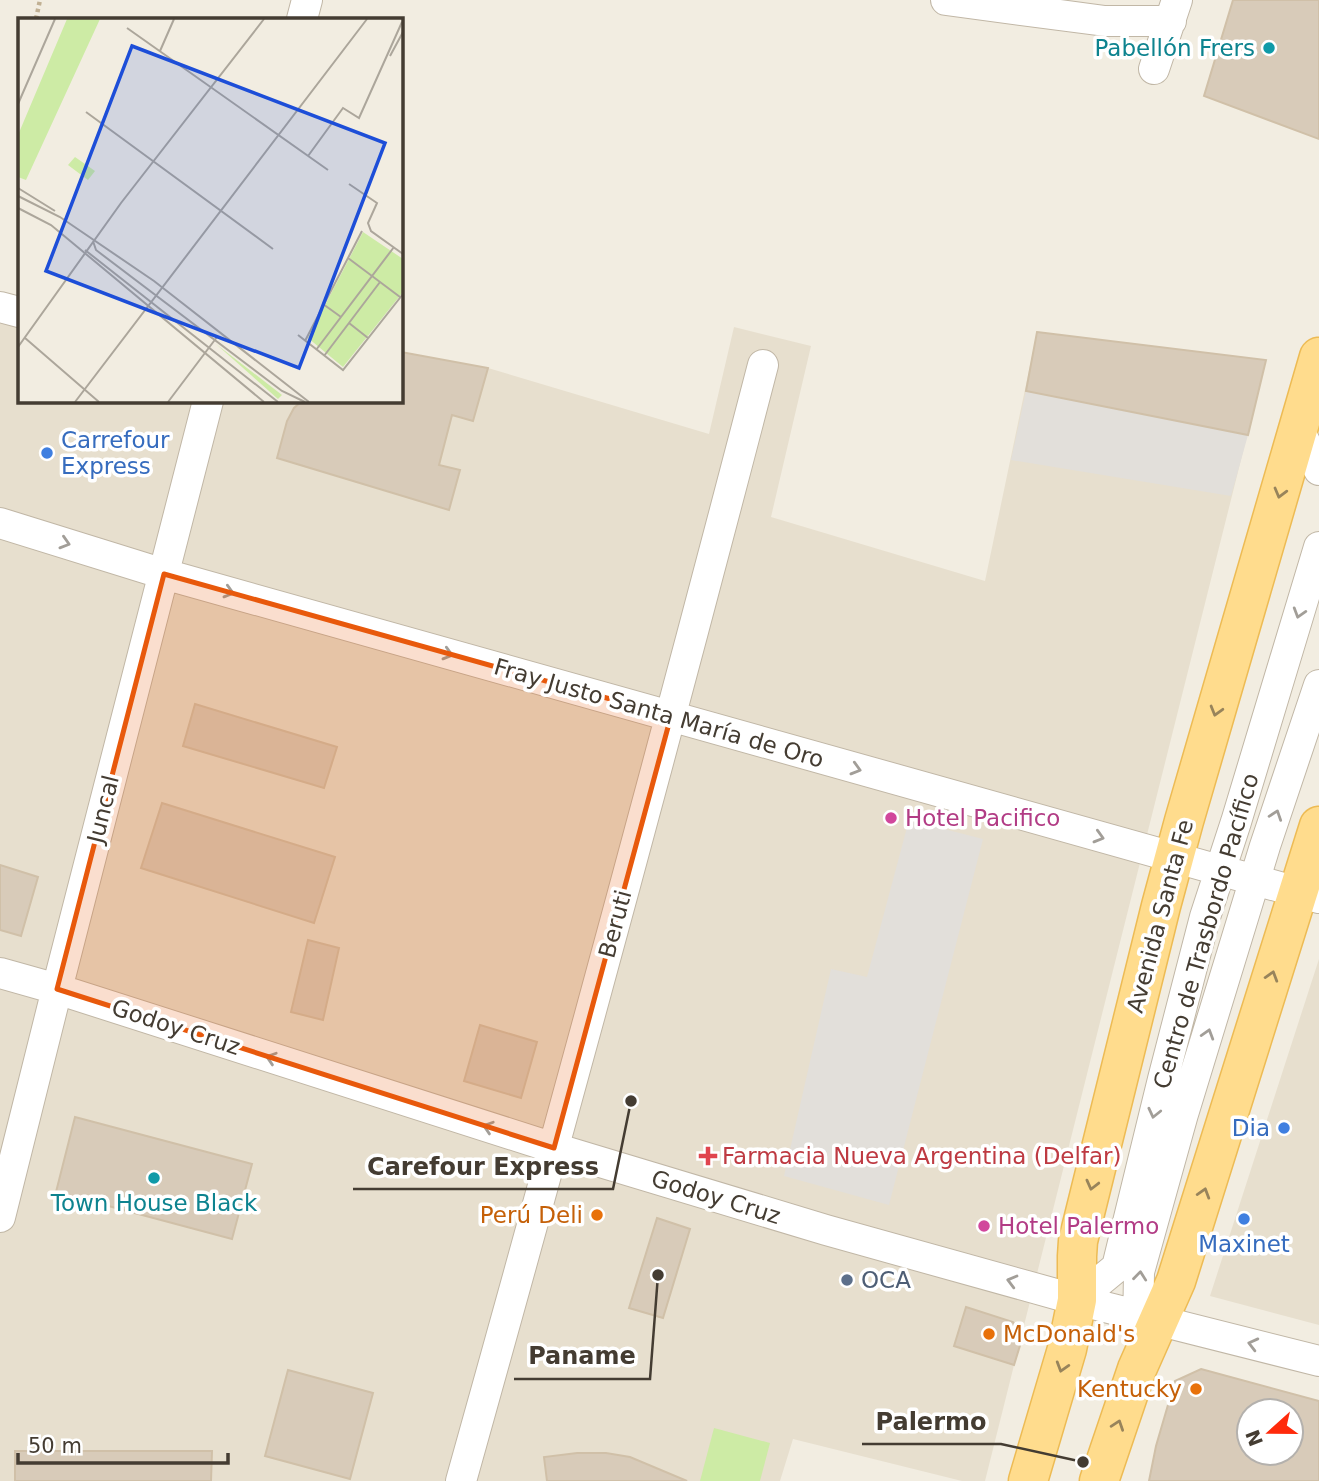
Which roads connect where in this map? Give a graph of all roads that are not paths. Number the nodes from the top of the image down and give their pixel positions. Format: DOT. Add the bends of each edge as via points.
graph roads {
  1 [pos="307,0"];
  2 [pos="946,0"];
  3 [pos="1174,10"];
  4 [pos="302,18"];
  5 [pos="1154,69"];
  6 [pos="0,307"];
  7 [pos="18,312"];
  8 [pos="1319,357"];
  9 [pos="763,365"];
  10 [pos="208,402"];
  11 [pos="1298,428"];
  12 [pos="1319,470"];
  13 [pos="0,523"];
  14 [pos="1319,547"];
  15 [pos="164,574"];
  16 [pos="1319,685"];
  17 [pos="671,716"];
  18 [pos="1319,826"];
  19 [pos="1174,858"];
  20 [pos="1220,870"];
  21 [pos="1255,880"];
  22 [pos="1308,895"];
  23 [pos="0,973"];
  24 [pos="57,989"];
  25 [pos="554,1148"];
  26 [pos="0,1217"];
  27 [pos="1077,1300"];
  28 [pos="1148,1318"];
  29 [pos="1319,1361"];
  30 [pos="461,1481"];
  31 [pos="1028,1481"];
  32 [pos="1099,1481"];
  1 -- 4 [label="street"];
  2 -- 3 [label="street" via="1105,21"];
  3 -- 5 [label="street"];
  6 -- 7 [label="street"];
  8 -- 11 [label="main road, Avenida Santa Fe"];
  9 -- 17 [label="street, Beruti"];
  10 -- 15 [label="street, Juncal"];
  11 -- 12 [label="street"];
  11 -- 19 [label="main road, Avenida Santa Fe, one-way"];
  13 -- 15 [label="street, Fray Justo Santa María de Oro, one-way"];
  14 -- 20 [label="street, Centro de Trasbordo Pacífico, one-way"];
  15 -- 17 [label="street, Fray Justo Santa María de Oro, one-way"];
  15 -- 24 [label="street, Juncal"];
  21 -- 16 [label="street, Centro de Trasbordo Pacífico, one-way"];
  17 -- 19 [label="street, Fray Justo Santa María de Oro, one-way"];
  17 -- 25 [label="street, Beruti"];
  18 -- 22 [label="main road"];
  19 -- 20 [label="street, Fray Justo Santa María de Oro"];
  19 -- 27 [label="main road, Avenida Santa Fe, one-way" via="1078,1241"];
  20 -- 21 [label="street, Fray Justo Santa María de Oro"];
  20 -- 27 [label="street, Centro de Trasbordo Pacífico, one-way" via="1117,1267"];
  21 -- 22 [label="street, Fray Justo Santa María de Oro"];
  28 -- 21 [label="street, Centro de Trasbordo Pacífico, one-way" via="1139,1272"];
  28 -- 22 [label="main road, one-way" via="1176,1281"];
  23 -- 24 [label="street, Godoy Cruz"];
  25 -- 24 [label="street, Godoy Cruz, one-way"];
  24 -- 26 [label="street, Juncal"];
  27 -- 25 [label="street, Godoy Cruz, one-way"];
  25 -- 30 [label="street, Beruti"];
  27 -- 28 [label="street, Godoy Cruz"];
  27 -- 31 [label="main road, Avenida Santa Fe, one-way"];
  29 -- 28 [label="street, Godoy Cruz, one-way"];
  32 -- 28 [label="main road, one-way" via="1137,1369"];
}
